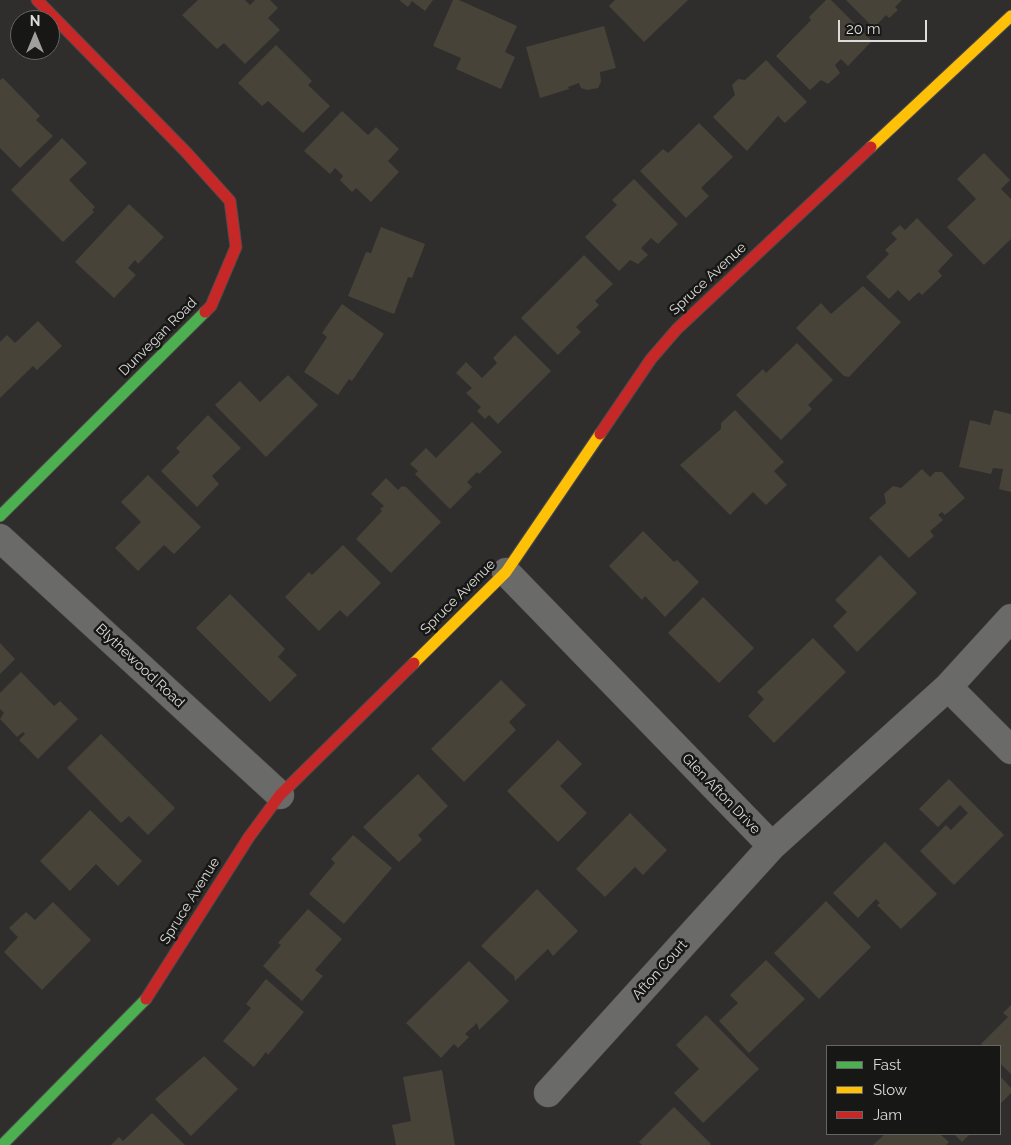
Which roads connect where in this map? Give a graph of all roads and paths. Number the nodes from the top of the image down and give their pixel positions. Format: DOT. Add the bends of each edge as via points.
graph roads {
  1 [pos="37,0"];
  2 [pos="1011,16"];
  3 [pos="0,516"];
  4 [pos="0,538"];
  5 [pos="506,572"];
  6 [pos="1011,618"];
  7 [pos="948,687"];
  8 [pos="1011,750"];
  9 [pos="280,795"];
  10 [pos="772,846"];
  11 [pos="548,1093"];
  12 [pos="2,1145"];
  1 -- 3 [label="street, Dunvegan Road" via="230,200 236,247 211,306"];
  2 -- 5 [label="street, Spruce Avenue" via="677,329 651,360"];
  4 -- 9 [label="street, Blythewood Road"];
  5 -- 9 [label="street, Spruce Avenue"];
  5 -- 10 [label="street, Glen Afton Drive"];
  6 -- 7 [label="street, Glen Afton Drive"];
  7 -- 8 [label="street"];
  7 -- 10 [label="street, Glen Afton Drive"];
  9 -- 12 [label="street, Spruce Avenue" via="249,837 143,1002"];
  10 -- 11 [label="street, Afton Court"];
}
